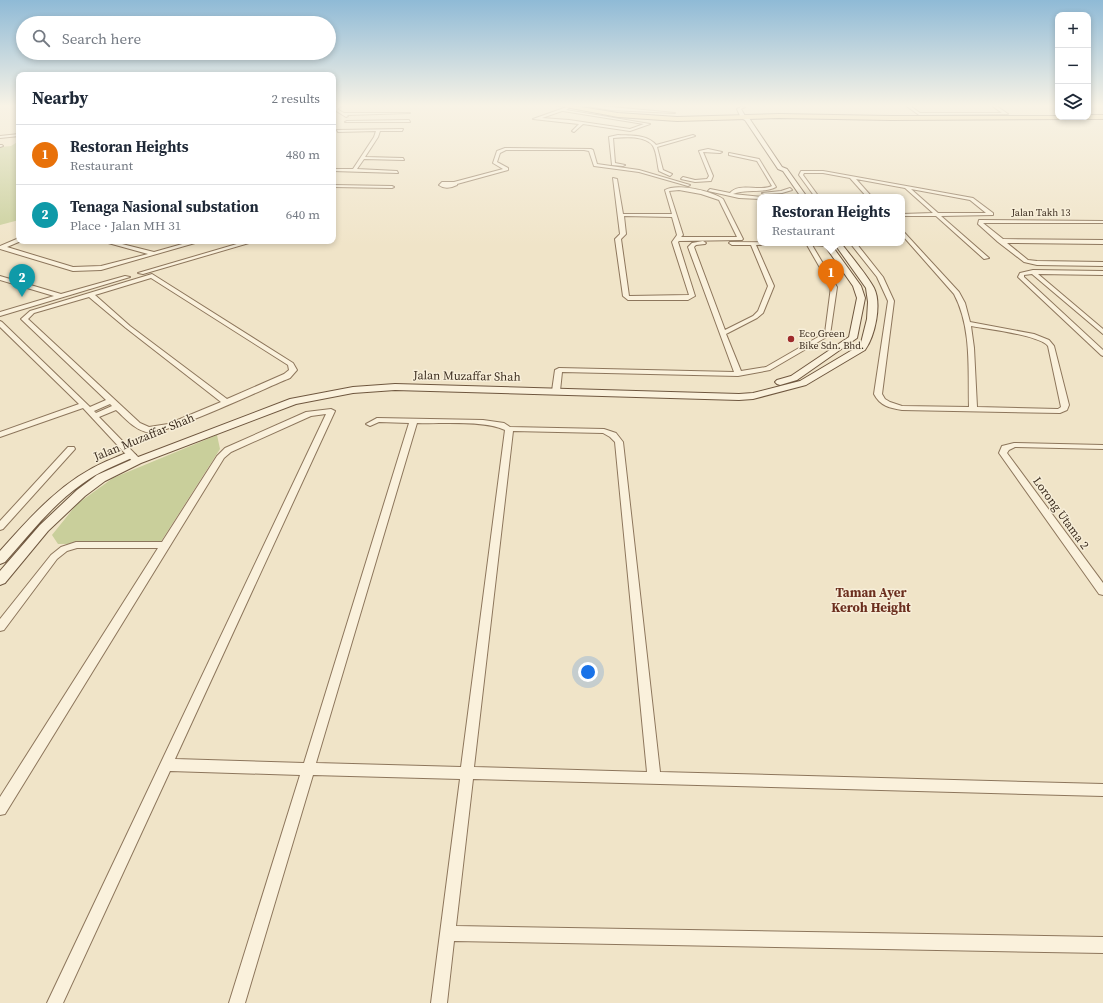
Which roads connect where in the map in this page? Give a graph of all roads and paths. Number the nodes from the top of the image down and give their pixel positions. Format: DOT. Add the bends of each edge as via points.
graph roads {
  1 [pos="366,152"];
  2 [pos="499,152"];
  3 [pos="592,152"];
  4 [pos="612,152"];
  5 [pos="656,152"];
  6 [pos="700,152"];
  7 [pos="769,152"];
  8 [pos="730,154"];
  9 [pos="362,158"];
  10 [pos="403,159"];
  11 [pos="632,166"];
  12 [pos="780,168"];
  13 [pos="336,170"];
  14 [pos="354,171"];
  15 [pos="396,172"];
  16 [pos="851,177"];
  17 [pos="673,178"];
  18 [pos="615,179"];
  19 [pos="454,183"];
  20 [pos="336,186"];
  21 [pos="392,187"];
  22 [pos="906,187"];
  23 [pos="688,188"];
  24 [pos="790,193"];
  25 [pos="730,194"];
  26 [pos="802,194"];
  27 [pos="816,194"];
  28 [pos="867,194"];
  29 [pos="757,198"];
  30 [pos="905,214"];
  31 [pos="938,214"];
  32 [pos="621,215"];
  33 [pos="675,216"];
  34 [pos="1103,222"];
  35 [pos="905,235"];
  36 [pos="678,239"];
  37 [pos="16,241"];
  38 [pos="1000,241"];
  39 [pos="1103,242"];
  40 [pos="119,244"];
  41 [pos="188,244"];
  42 [pos="242,244"];
  43 [pos="753,244"];
  44 [pos="757,244"];
  45 [pos="809,246"];
  46 [pos="833,246"];
  47 [pos="855,246"];
  48 [pos="2,248"];
  49 [pos="154,253"];
  50 [pos="986,258"];
  51 [pos="1031,263"];
  52 [pos="1103,264"];
  53 [pos="1033,272"];
  54 [pos="1026,273"];
  55 [pos="1092,273"];
  56 [pos="1103,273"];
  57 [pos="0,278"];
  58 [pos="1103,281"];
  59 [pos="90,294"];
  60 [pos="60,296"];
  61 [pos="0,314"];
  62 [pos="0,323"];
  63 [pos="968,324"];
  64 [pos="1103,332"];
  65 [pos="723,333"];
  66 [pos="1103,354"];
  67 [pos="738,374"];
  68 [pos="556,387"];
  69 [pos="226,402"];
  70 [pos="114,404"];
  71 [pos="973,409"];
  72 [pos="89,410"];
  73 [pos="414,421"];
  74 [pos="370,424"];
  75 [pos="509,429"];
  76 [pos="0,435"];
  77 [pos="71,448"];
  78 [pos="1103,448"];
  79 [pos="134,458"];
  80 [pos="0,527"];
  81 [pos="165,545"];
  82 [pos="0,558"];
  83 [pos="0,580"];
  84 [pos="1103,591"];
  85 [pos="0,627"];
  86 [pos="166,765"];
  87 [pos="308,769"];
  88 [pos="467,773"];
  89 [pos="654,778"];
  90 [pos="1103,790"];
  91 [pos="0,808"];
  92 [pos="448,933"];
  93 [pos="1103,945"];
  94 [pos="55,1003"];
  95 [pos="237,1003"];
  96 [pos="439,1003"];
  1 -- 9 [label="street"];
  2 -- 19 [label="street" via="495,163 507,169"];
  3 -- 17 [label="street" via="598,166 639,171 666,179"];
  4 -- 11 [label="street" via="613,164"];
  5 -- 17 [label="street" via="661,171"];
  6 -- 17 [label="street" via="711,176 709,180"];
  7 -- 12 [label="main road"];
  8 -- 25 [label="street" via="758,160 774,186 766,190 737,190"];
  9 -- 10 [label="street"];
  9 -- 14 [label="street"];
  12 -- 24 [label="main road" via="778,170"];
  12 -- 26 [label="main road" via="785,170"];
  13 -- 14 [label="street"];
  14 -- 15 [label="street"];
  16 -- 22 [label="street"];
  16 -- 27 [label="street" via="817,171 802,172 801,175"];
  16 -- 28 [label="street"];
  17 -- 23 [label="street"];
  18 -- 32 [label="street"];
  20 -- 21 [label="street"];
  22 -- 31 [label="street"];
  22 -- 31 [label="street" via="971,199 991,214"];
  23 -- 25 [label="street"];
  23 -- 33 [label="street" via="667,190"];
  23 -- 36 [label="street" via="721,199 740,239"];
  24 -- 25 [label="street"];
  25 -- 29 [label="street" via="742,198"];
  30 -- 31 [label="street"];
  31 -- 50 [label="street"];
  32 -- 33 [label="street"];
  32 -- 36 [label="street" via="623,234 618,239 628,298 692,296 675,242"];
  33 -- 36 [label="street" via="680,235"];
  34 -- 38 [label="street, Jalan Takh 13" via="980,222 980,225"];
  35 -- 63 [label="street" via="960,298"];
  37 -- 48 [label="street"];
  38 -- 39 [label="street"];
  38 -- 51 [label="street"];
  40 -- 49 [label="street"];
  41 -- 49 [label="street"];
  42 -- 60 [label="street"];
  43 -- 44 [label="street"];
  43 -- 65 [label="street" via="770,282 769,293 761,312"];
  43 -- 65 [label="street" via="700,243 691,247"];
  45 -- 67 [label="street" via="834,287 828,334 768,369"];
  46 -- 68 [label="main road, Jalan Muzaffar Shah" via="872,293 873,306 867,342 862,348 803,383 753,396 739,397"];
  47 -- 71 [label="street" via="883,283 891,301 878,394 880,398 892,406 902,408"];
  48 -- 49 [label="street" via="80,270 101,268"];
  51 -- 52 [label="street"];
  51 -- 54 [label="street" via="1023,269"];
  53 -- 54 [label="street"];
  53 -- 55 [label="street"];
  53 -- 64 [label="street"];
  54 -- 66 [label="street" via="1022,274 1023,280"];
  55 -- 56 [label="street"];
  55 -- 58 [label="street"];
  57 -- 60 [label="street"];
  59 -- 69 [label="street" via="128,327"];
  59 -- 69 [label="street" via="152,276 293,367 294,370 286,376"];
  59 -- 70 [label="street" via="32,312 24,319"];
  60 -- 61 [label="street"];
  62 -- 72 [label="street"];
  63 -- 71 [label="street"];
  63 -- 71 [label="street" via="1034,336 1047,342 1051,346 1065,405 1060,411"];
  65 -- 67 [label="street"];
  67 -- 68 [label="street" via="559,370"];
  68 -- 79 [label="main road, Jalan Muzaffar Shah" via="395,387 353,390 294,401"];
  69 -- 70 [label="street" via="155,430 137,425"];
  70 -- 72 [label="street"];
  72 -- 76 [label="street"];
  72 -- 79 [label="street"];
  73 -- 74 [label="street" via="377,420"];
  73 -- 75 [label="street" via="483,422"];
  73 -- 87 [label="street"];
  75 -- 88 [label="street"];
  75 -- 89 [label="street" via="604,431 614,435 619,442"];
  77 -- 80 [label="street"];
  78 -- 84 [label="street, Lorong Utama 2" via="1014,445 1005,448 1004,453"];
  79 -- 82 [label="main road, Jalan Muzaffar Shah" via="91,473 63,494"];
  79 -- 83 [label="main road, Jalan Muzaffar Shah" via="81,493 44,528"];
  81 -- 85 [label="street" via="76,545 64,549 54,557"];
  81 -- 86 [label="street" via="220,456 228,450 310,414 331,411"];
  81 -- 91 [label="street"];
  86 -- 87 [label="street"];
  86 -- 94 [label="street"];
  87 -- 88 [label="street"];
  87 -- 95 [label="street"];
  88 -- 89 [label="street"];
  88 -- 92 [label="street"];
  89 -- 90 [label="street"];
  92 -- 93 [label="street"];
  92 -- 96 [label="street"];
}
